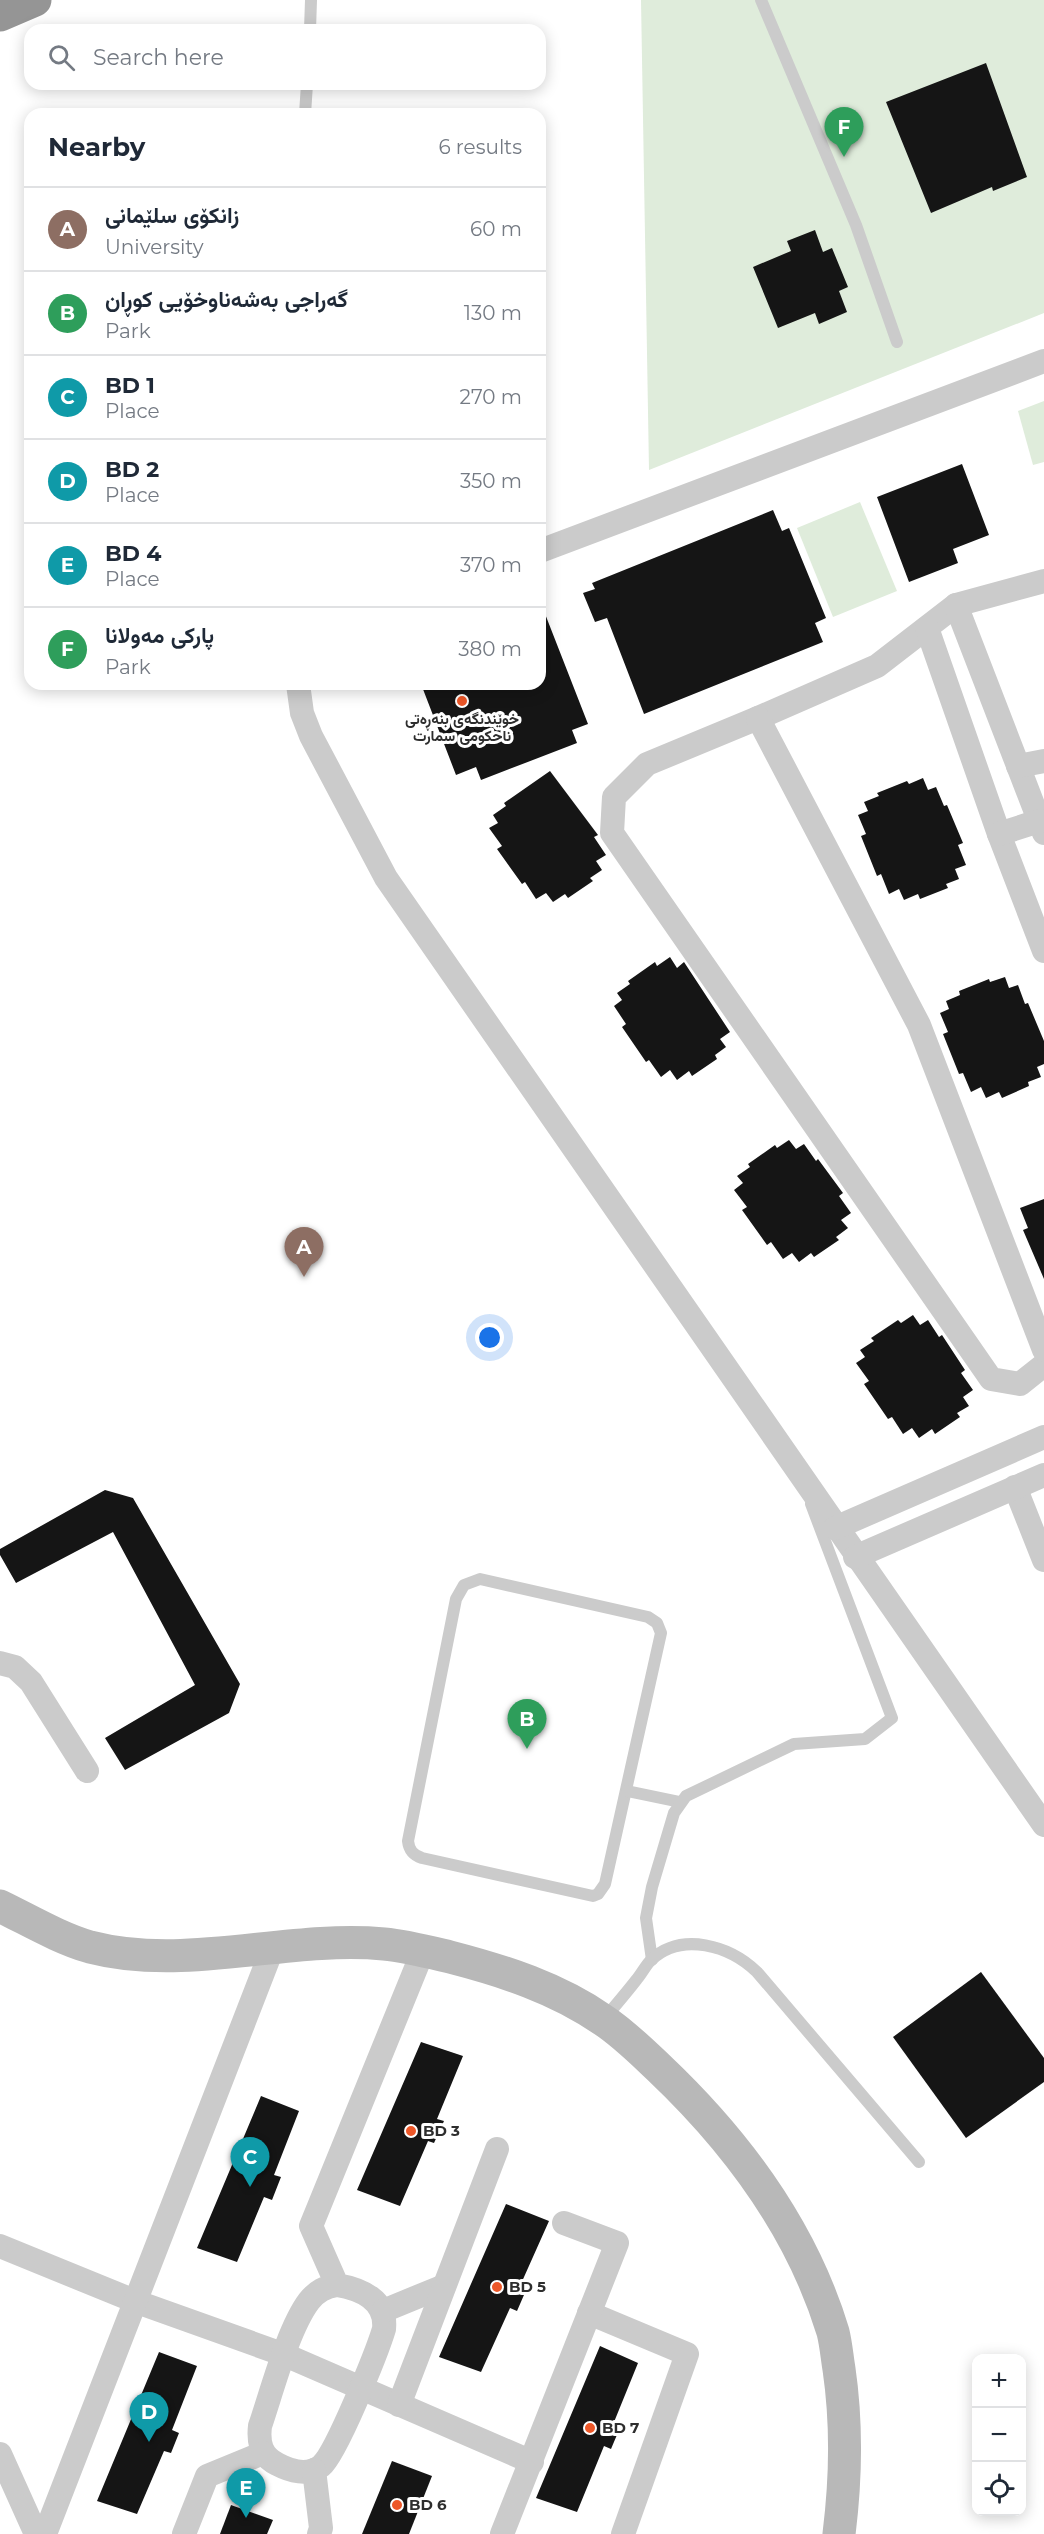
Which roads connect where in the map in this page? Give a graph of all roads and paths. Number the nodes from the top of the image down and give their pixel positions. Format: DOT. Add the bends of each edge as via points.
graph roads {
  1 [pos="35,0"];
  2 [pos="311,0"];
  3 [pos="761,0"];
  4 [pos="0,15"];
  5 [pos="310,24"];
  6 [pos="307,90"];
  7 [pos="305,108"];
  8 [pos="897,342"];
  9 [pos="1044,361"];
  10 [pos="546,549"];
  11 [pos="1044,581"];
  12 [pos="956,605"];
  13 [pos="927,628"];
  14 [pos="299,690"];
  15 [pos="758,718"];
  16 [pos="1044,761"];
  17 [pos="1018,766"];
  18 [pos="1042,827"];
  19 [pos="999,834"];
  20 [pos="1044,951"];
  21 [pos="1044,1350"];
  22 [pos="1044,1365"];
  23 [pos="1044,1437"];
  24 [pos="1044,1475"];
  25 [pos="802,1480"];
  26 [pos="1016,1487"];
  27 [pos="922,1490"];
  28 [pos="937,1521"];
  29 [pos="835,1528"];
  30 [pos="855,1557"];
  31 [pos="1044,1560"];
  32 [pos="0,1663"];
  33 [pos="87,1771"];
  34 [pos="627,1791"];
  35 [pos="680,1802"];
  36 [pos="1044,1826"];
  37 [pos="0,1906"];
  38 [pos="273,1947"];
  39 [pos="423,1951"];
  40 [pos="652,1960"];
  41 [pos="604,2020"];
  42 [pos="497,2149"];
  43 [pos="919,2162"];
  44 [pos="564,2223"];
  45 [pos="0,2246"];
  46 [pos="337,2285"];
  47 [pos="444,2286"];
  48 [pos="136,2302"];
  49 [pos="383,2311"];
  50 [pos="590,2313"];
  51 [pos="285,2355"];
  52 [pos="359,2389"];
  53 [pos="399,2405"];
  54 [pos="263,2453"];
  55 [pos="0,2454"];
  56 [pos="532,2462"];
  57 [pos="314,2470"];
  58 [pos="36,2534"];
  59 [pos="45,2534"];
  60 [pos="183,2534"];
  61 [pos="319,2534"];
  62 [pos="502,2534"];
  63 [pos="623,2534"];
  64 [pos="839,2534"];
  1 -- 4 [label="highway"];
  2 -- 5 [label="lane"];
  3 -- 8 [label="lane" via="856,225"];
  6 -- 7 [label="lane"];
  9 -- 10 [label="street"];
  11 -- 12 [label="street"];
  12 -- 13 [label="street"];
  12 -- 17 [label="street"];
  13 -- 15 [label="street" via="877,666"];
  13 -- 19 [label="street"];
  14 -- 25 [label="street" via="311,736 386,878"];
  15 -- 21 [label="street" via="919,1025"];
  15 -- 22 [label="street" via="647,764 614,797 612,833 991,1379 1020,1383"];
  16 -- 17 [label="street"];
  17 -- 18 [label="street"];
  18 -- 19 [label="street"];
  19 -- 20 [label="street"];
  23 -- 27 [label="street"];
  24 -- 26 [label="street"];
  25 -- 29 [label="street"];
  25 -- 35 [label="lane" via="892,1718 865,1739 794,1744 693,1792"];
  26 -- 28 [label="street"];
  26 -- 31 [label="street"];
  27 -- 28 [label="street"];
  27 -- 29 [label="street"];
  28 -- 30 [label="street"];
  29 -- 30 [label="street"];
  30 -- 36 [label="street"];
  32 -- 33 [label="street" via="15,1667 31,1682"];
  34 -- 34 [label="lane" via="605,1884 593,1896 422,1858 411,1851 408,1841 456,1599 464,1585 480,1579 648,1617 657,1623 661,1633"];
  34 -- 35 [label="lane"];
  35 -- 40 [label="lane" via="663,1848 646,1918"];
  37 -- 38 [label="street" via="71,1940 118,1952 184,1955"];
  38 -- 39 [label="street" via="384,1944"];
  38 -- 48 [label="street"];
  39 -- 41 [label="street" via="521,1977"];
  39 -- 46 [label="street" via="311,2226"];
  40 -- 41 [label="lane"];
  40 -- 43 [label="lane" via="673,1948 701,1944 729,1951 748,1964"];
  41 -- 64 [label="street" via="711,2120 776,2208 802,2253 834,2334 840,2379 845,2463"];
  42 -- 47 [label="street"];
  44 -- 50 [label="street" via="617,2243"];
  45 -- 48 [label="street"];
  46 -- 49 [label="street" via="368,2295"];
  46 -- 51 [label="street" via="320,2290 309,2301"];
  47 -- 49 [label="street"];
  47 -- 53 [label="street"];
  48 -- 51 [label="street"];
  48 -- 59 [label="street"];
  49 -- 52 [label="street" via="381,2340"];
  50 -- 56 [label="street"];
  50 -- 63 [label="street" via="687,2354"];
  51 -- 52 [label="street"];
  51 -- 54 [label="street" via="260,2426"];
  52 -- 53 [label="street"];
  52 -- 57 [label="street" via="331,2454"];
  53 -- 56 [label="street"];
  54 -- 57 [label="street" via="289,2469"];
  54 -- 60 [label="street" via="207,2476"];
  55 -- 58 [label="street"];
  56 -- 62 [label="street"];
  57 -- 61 [label="street"];
}
